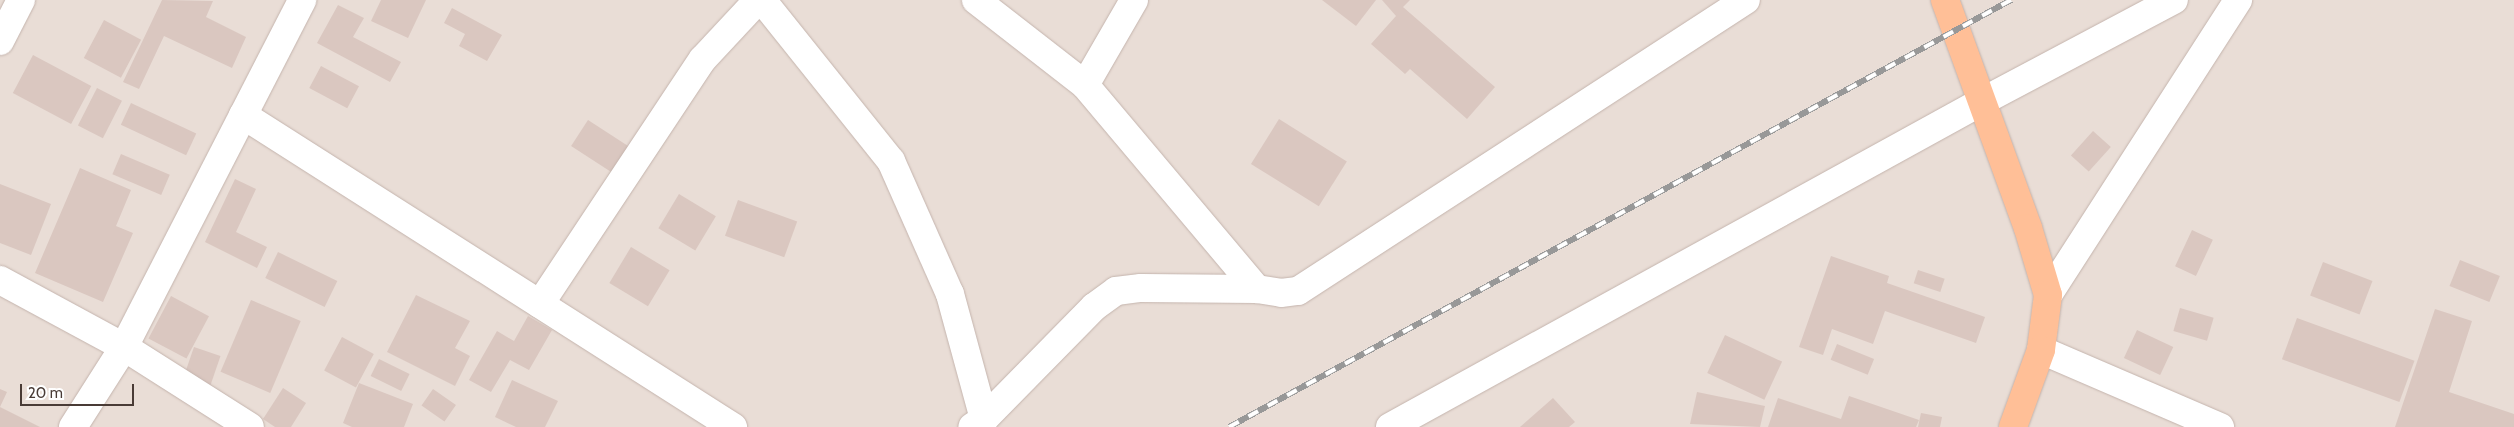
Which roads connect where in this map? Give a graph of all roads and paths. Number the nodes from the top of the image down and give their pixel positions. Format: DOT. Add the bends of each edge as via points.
graph roads {
  1 [pos="21,0"];
  2 [pos="302,0"];
  3 [pos="758,0"];
  4 [pos="762,0"];
  5 [pos="976,0"];
  6 [pos="1134,0"];
  7 [pos="1746,0"];
  8 [pos="1945,0"];
  9 [pos="2174,0"];
  10 [pos="2238,0"];
  11 [pos="0,41"];
  12 [pos="1085,85"];
  13 [pos="1983,101"];
  14 [pos="243,115"];
  15 [pos="0,280"];
  16 [pos="1257,289"];
  17 [pos="2048,295"];
  18 [pos="540,304"];
  19 [pos="124,347"];
  20 [pos="2041,350"];
  21 [pos="978,423"];
  22 [pos="73,427"];
  23 [pos="250,427"];
  24 [pos="733,427"];
  25 [pos="1390,427"];
  26 [pos="2013,427"];
  27 [pos="2220,427"];
  1 -- 11 [label="street"];
  2 -- 14 [label="street"];
  3 -- 18 [label="street" via="703,58"];
  4 -- 21 [label="street" via="891,161 950,294"];
  5 -- 12 [label="street"];
  6 -- 12 [label="street"];
  7 -- 16 [label="street" via="1298,291 1281,293"];
  8 -- 13 [label="main road"];
  9 -- 13 [label="street"];
  10 -- 17 [label="street"];
  12 -- 16 [label="street"];
  13 -- 17 [label="main road"];
  13 -- 25 [label="street"];
  14 -- 18 [label="street"];
  14 -- 19 [label="street"];
  15 -- 19 [label="street"];
  16 -- 21 [label="street" via="1141,288 1116,291 1094,307"];
  17 -- 20 [label="main road"];
  18 -- 24 [label="street"];
  19 -- 22 [label="street"];
  19 -- 23 [label="street"];
  20 -- 26 [label="main road"];
  20 -- 27 [label="street"];
}
